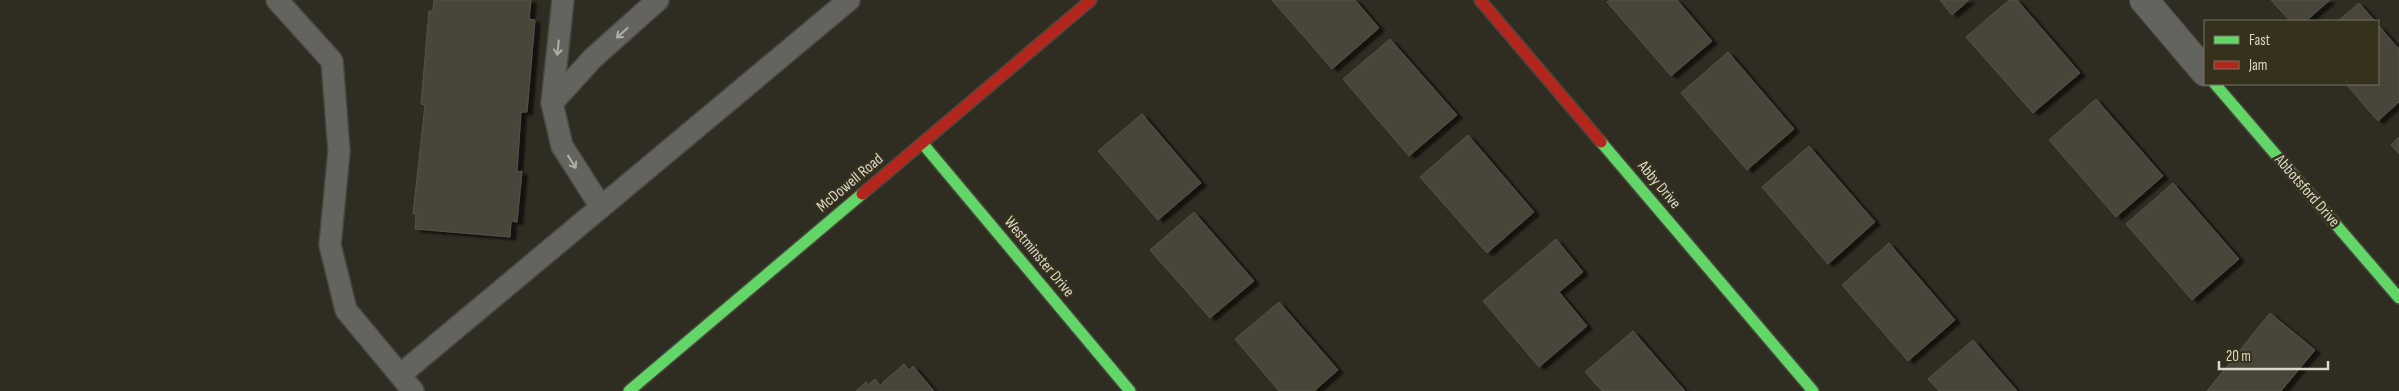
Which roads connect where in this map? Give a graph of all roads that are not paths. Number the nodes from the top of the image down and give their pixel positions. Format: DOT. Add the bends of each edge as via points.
graph roads {
  1 [pos="277,0"];
  2 [pos="563,0"];
  3 [pos="658,0"];
  4 [pos="849,0"];
  5 [pos="1091,0"];
  6 [pos="1480,0"];
  7 [pos="2144,0"];
  8 [pos="2204,71"];
  9 [pos="2216,85"];
  10 [pos="552,103"];
  11 [pos="923,144"];
  12 [pos="601,207"];
  13 [pos="2399,298"];
  14 [pos="406,383"];
  15 [pos="629,391"];
  16 [pos="1130,391"];
  17 [pos="1813,391"];
  1 -- 14 [label="lane" via="332,62 339,151 330,245 346,310"];
  2 -- 10 [label="lane, one-way"];
  3 -- 10 [label="lane, one-way" via="593,58"];
  4 -- 12 [label="lane"];
  5 -- 11 [label="street, McDowell Road"];
  6 -- 17 [label="street, Abby Drive"];
  7 -- 8 [label="street"];
  9 -- 13 [label="street, Abbotsford Drive"];
  10 -- 12 [label="lane, one-way" via="562,146"];
  11 -- 15 [label="street, McDowell Road"];
  11 -- 16 [label="street, Westminster Drive"];
  12 -- 14 [label="lane"];
}
